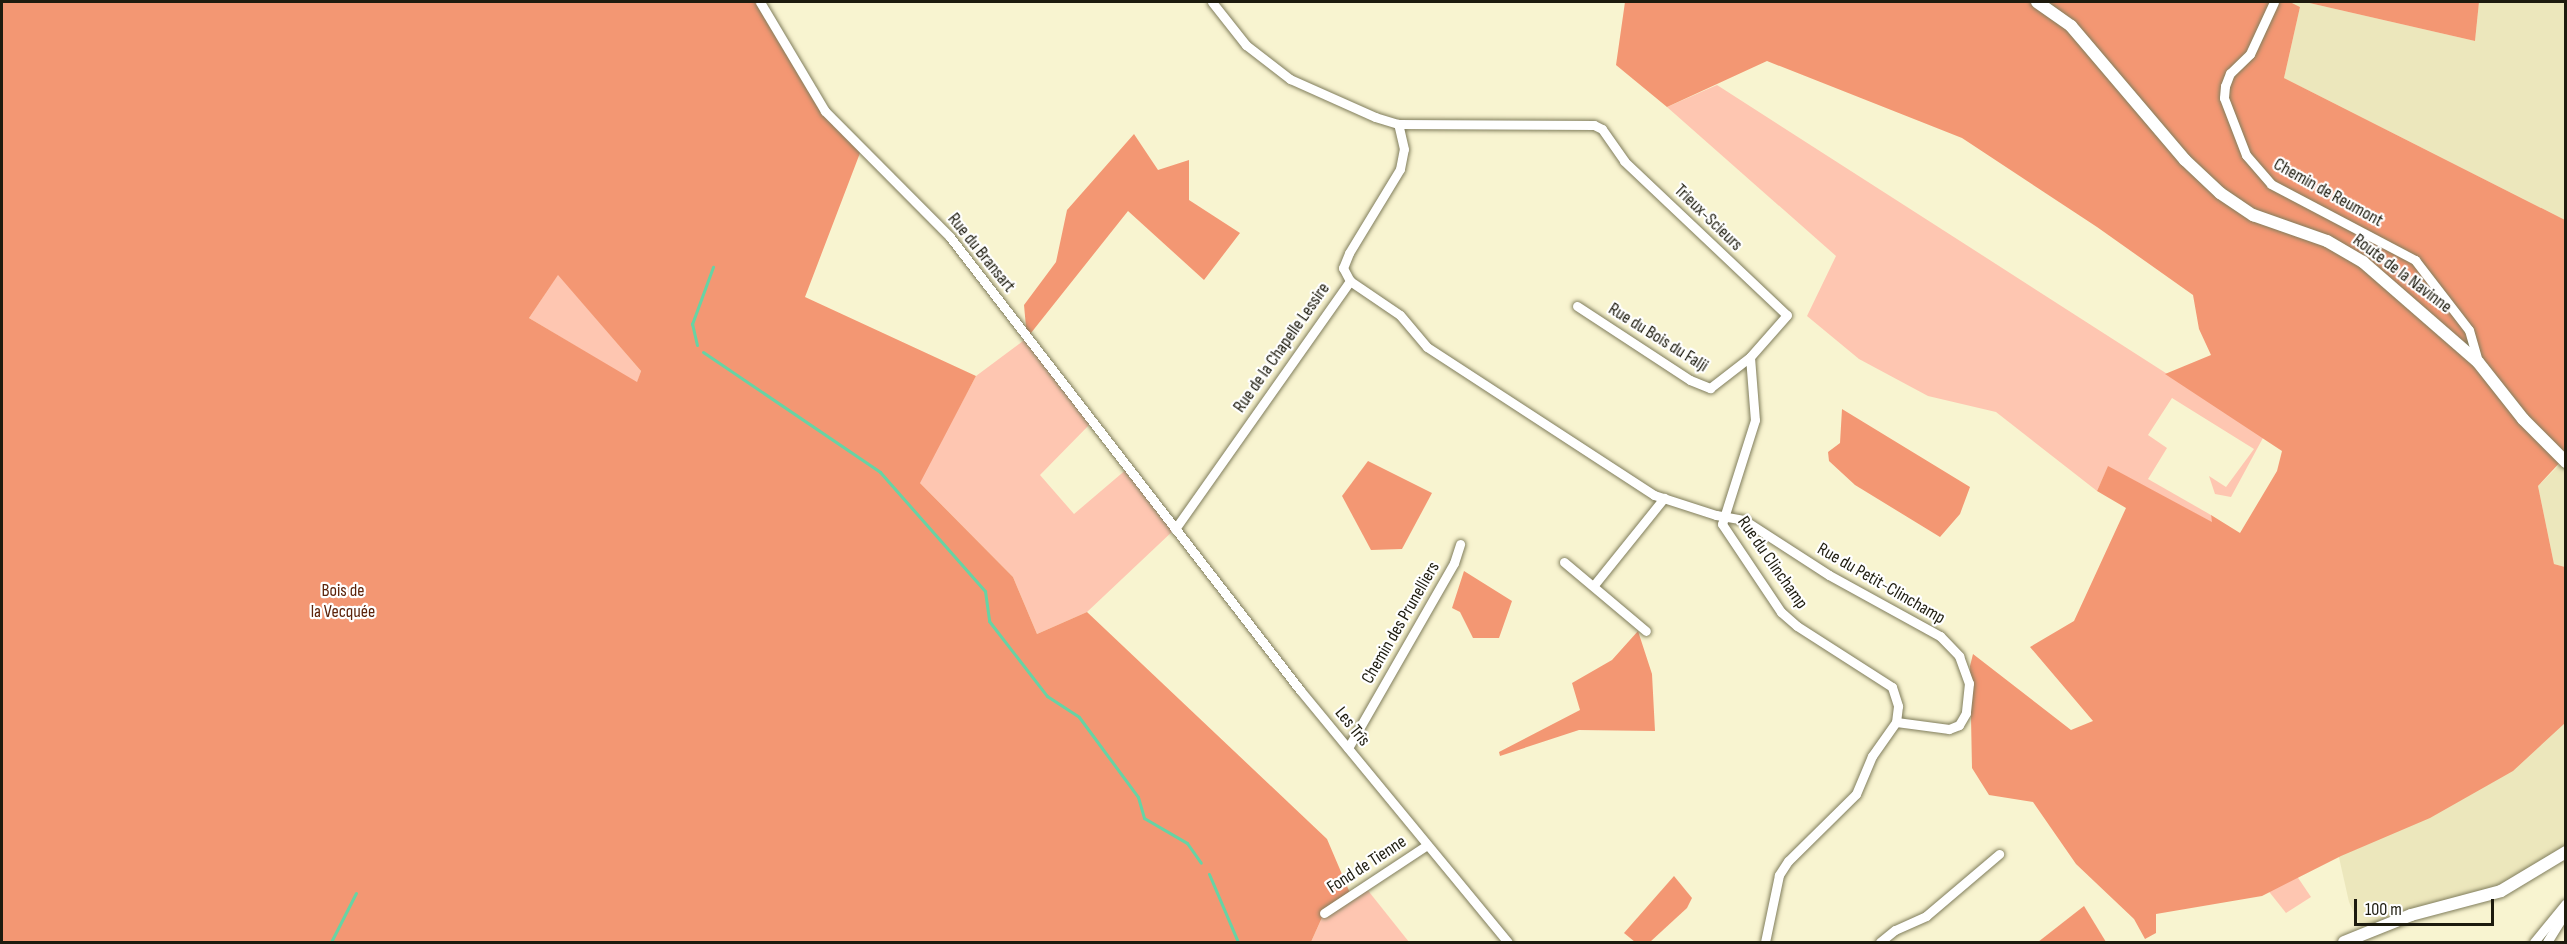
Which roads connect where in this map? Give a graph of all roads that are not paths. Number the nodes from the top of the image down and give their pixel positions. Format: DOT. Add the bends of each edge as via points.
graph roads {
  1 [pos="760,2"];
  2 [pos="1212,2"];
  3 [pos="2037,2"];
  4 [pos="2274,2"];
  5 [pos="1398,124"];
  6 [pos="1350,281"];
  7 [pos="1577,306"];
  8 [pos="1750,357"];
  9 [pos="2478,362"];
  10 [pos="2565,462"];
  11 [pos="1664,498"];
  12 [pos="1725,516"];
  13 [pos="1175,529"];
  14 [pos="1460,544"];
  15 [pos="1564,562"];
  16 [pos="1594,585"];
  17 [pos="1646,631"];
  18 [pos="1896,722"];
  19 [pos="1348,748"];
  20 [pos="1427,844"];
  21 [pos="2565,852"];
  22 [pos="1998,854"];
  23 [pos="2565,903"];
  24 [pos="2565,911"];
  25 [pos="1324,912"];
  26 [pos="1508,942"];
  27 [pos="1765,942"];
  28 [pos="1880,942"];
  29 [pos="2344,942"];
  30 [pos="2534,942"];
  31 [pos="2547,942"];
  1 -- 13 [label="street, Rue du Bransart" via="825,111 938,223"];
  2 -- 5 [label="street" via="1246,45 1290,80 1327,99"];
  3 -- 9 [label="street, Route de la Navinne" via="2071,26 2185,160 2220,193 2253,215 2327,241 2363,262"];
  4 -- 9 [label="street, Chemin de Reumont" via="2250,54 2230,73 2225,86 2224,98 2246,155 2259,175 2271,183 2415,260 2469,330"];
  5 -- 6 [label="street, Rue de la Chapelle Lessire" via="1404,149 1400,169 1349,253 1343,268"];
  5 -- 8 [label="street, Trieux-Scieurs" via="1594,125 1602,129 1624,161 1787,315"];
  6 -- 11 [label="street, Rue du Clinchamp" via="1400,315 1427,347"];
  6 -- 13 [label="street, Rue de la Chapelle Lessire"];
  7 -- 8 [label="street, Rue du Bois du Falji" via="1690,380 1710,388"];
  8 -- 12 [label="street" via="1755,420"];
  9 -- 10 [label="street, Route de la Navinne" via="2523,419"];
  11 -- 12 [label="street, Rue du Clinchamp"];
  11 -- 16 [label="street"];
  12 -- 18 [label="street, Rue du Clinchamp" via="1722,524 1781,612 1892,687 1898,697"];
  12 -- 18 [label="street, Rue du Petit-Clinchamp" via="1752,524 1829,575 1940,636 1959,656 1971,697 1959,725 1943,730"];
  13 -- 19 [label="street, Les Trîs"];
  14 -- 19 [label="street, Chemin des Prunelliers" via="1454,563"];
  15 -- 16 [label="street"];
  16 -- 17 [label="street"];
  18 -- 27 [label="street" via="1872,756 1856,794 1788,861 1779,875"];
  19 -- 20 [label="street, Les Trîs"];
  20 -- 25 [label="street, Fond de Tienne"];
  20 -- 26 [label="street, Les Trîs"];
  21 -- 29 [label="street" via="2502,891 2411,915"];
  22 -- 28 [label="street" via="1926,916 1895,930"];
  23 -- 30 [label="street"];
  24 -- 31 [label="street"];
}
